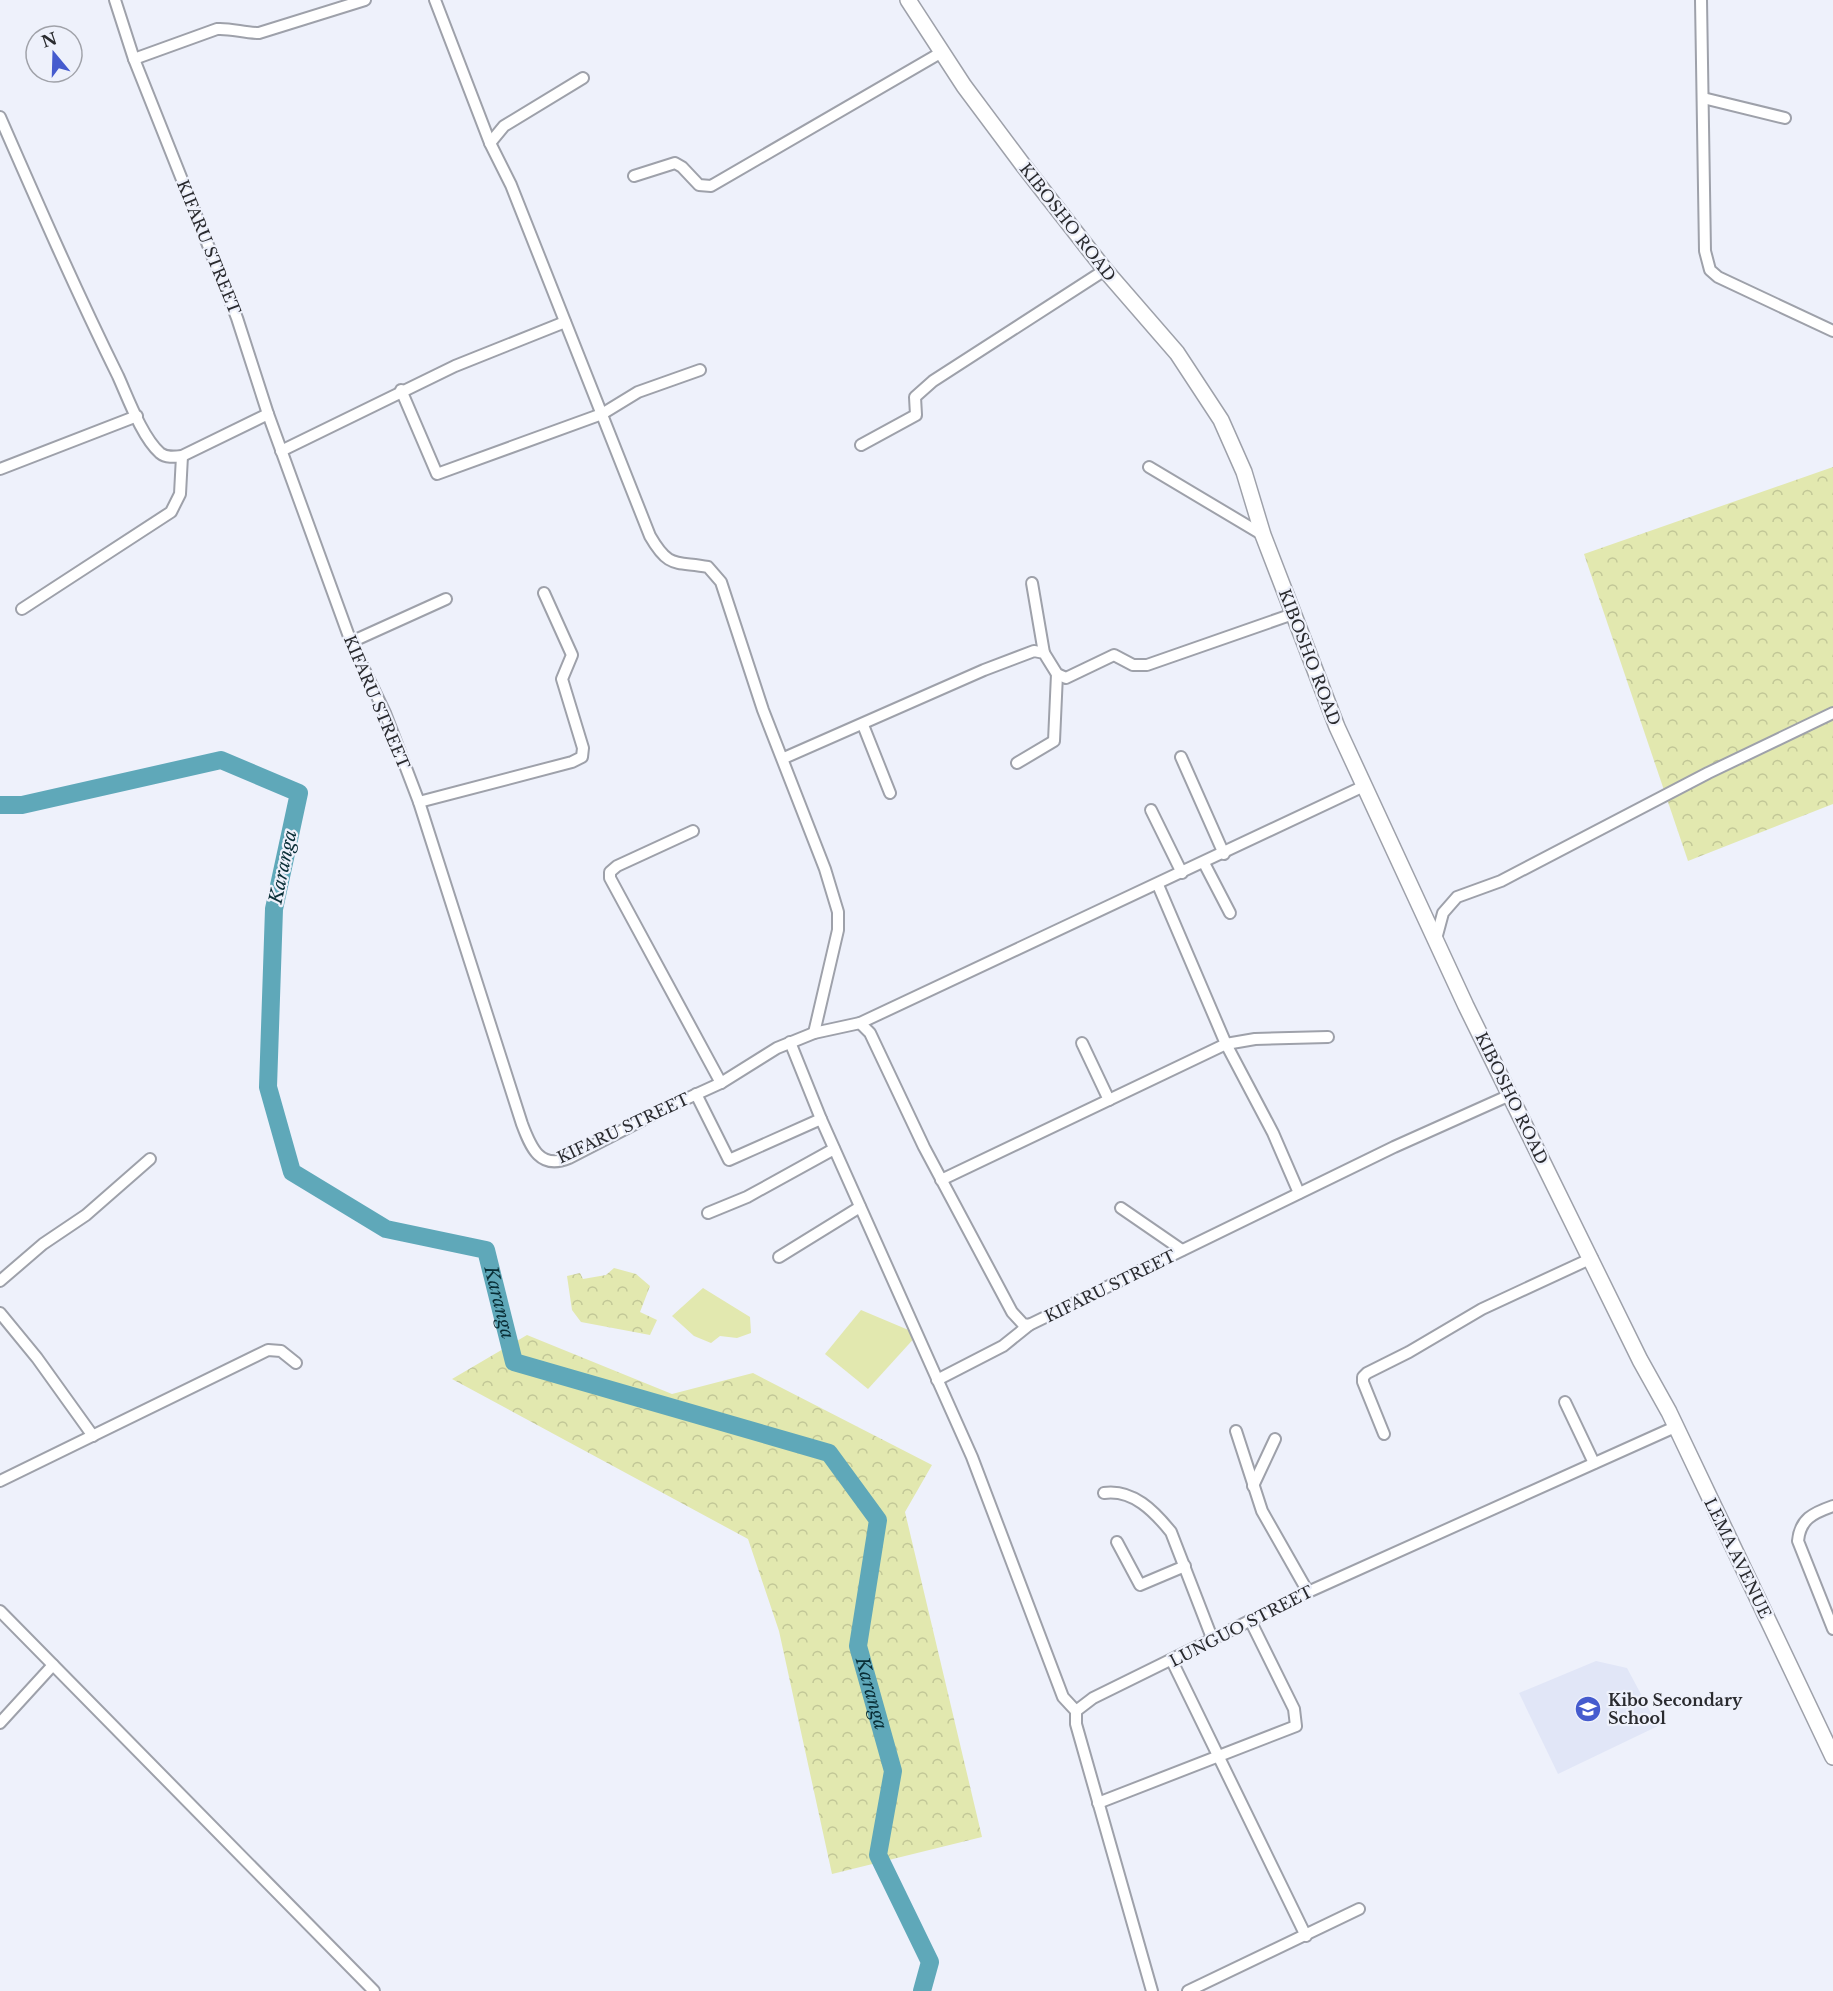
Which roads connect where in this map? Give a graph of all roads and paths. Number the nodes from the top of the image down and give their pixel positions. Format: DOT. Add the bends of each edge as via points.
graph roads {
  1 [pos="115,0"];
  2 [pos="365,0"];
  3 [pos="435,0"];
  4 [pos="908,0"];
  5 [pos="1701,0"];
  6 [pos="942,51"];
  7 [pos="134,58"];
  8 [pos="583,78"];
  9 [pos="1703,98"];
  10 [pos="0,117"];
  11 [pos="1785,118"];
  12 [pos="490,143"];
  13 [pos="634,176"];
  14 [pos="1105,270"];
  15 [pos="565,322"];
  16 [pos="1833,331"];
  17 [pos="700,370"];
  18 [pos="401,390"];
  19 [pos="268,414"];
  20 [pos="602,414"];
  21 [pos="137,416"];
  22 [pos="861,445"];
  23 [pos="281,451"];
  24 [pos="182,456"];
  25 [pos="1149,467"];
  26 [pos="0,469"];
  27 [pos="1263,535"];
  28 [pos="1032,583"];
  29 [pos="544,593"];
  30 [pos="446,599"];
  31 [pos="22,609"];
  32 [pos="1293,614"];
  33 [pos="351,642"];
  34 [pos="1044,653"];
  35 [pos="1057,674"];
  36 [pos="1833,713"];
  37 [pos="863,725"];
  38 [pos="1181,757"];
  39 [pos="784,758"];
  40 [pos="1017,763"];
  41 [pos="1364,786"];
  42 [pos="890,793"];
  43 [pos="419,802"];
  44 [pos="1151,810"];
  45 [pos="693,831"];
  46 [pos="1224,854"];
  47 [pos="1204,862"];
  48 [pos="1182,873"];
  49 [pos="1158,885"];
  50 [pos="1230,913"];
  51 [pos="1436,939"];
  52 [pos="860,1023"];
  53 [pos="814,1033"];
  54 [pos="1328,1037"];
  55 [pos="790,1042"];
  56 [pos="1082,1043"];
  57 [pos="1226,1044"];
  58 [pos="721,1083"];
  59 [pos="696,1094"];
  60 [pos="1510,1095"];
  61 [pos="1109,1100"];
  62 [pos="821,1119"];
  63 [pos="834,1149"];
  64 [pos="150,1159"];
  65 [pos="941,1180"];
  66 [pos="1299,1193"];
  67 [pos="860,1207"];
  68 [pos="1122,1208"];
  69 [pos="708,1213"];
  70 [pos="1182,1250"];
  71 [pos="779,1257"];
  72 [pos="1592,1258"];
  73 [pos="0,1281"];
  74 [pos="0,1313"];
  75 [pos="1029,1325"];
  76 [pos="1640,1360"];
  77 [pos="296,1363"];
  78 [pos="937,1380"];
  79 [pos="1565,1402"];
  80 [pos="1675,1427"];
  81 [pos="1236,1431"];
  82 [pos="1384,1434"];
  83 [pos="93,1436"];
  84 [pos="1275,1439"];
  85 [pos="1594,1463"];
  86 [pos="0,1481"];
  87 [pos="1253,1486"];
  88 [pos="1104,1493"];
  89 [pos="1833,1506"];
  90 [pos="1117,1542"];
  91 [pos="1185,1566"];
  92 [pos="1308,1592"];
  93 [pos="0,1611"];
  94 [pos="1250,1620"];
  95 [pos="1833,1629"];
  96 [pos="1212,1638"];
  97 [pos="1172,1661"];
  98 [pos="53,1665"];
  99 [pos="1076,1712"];
  100 [pos="0,1723"];
  101 [pos="1217,1755"];
  102 [pos="1833,1757"];
  103 [pos="1098,1803"];
  104 [pos="1359,1909"];
  105 [pos="1306,1936"];
  106 [pos="375,1991"];
  107 [pos="1152,1991"];
  108 [pos="1188,1991"];
  1 -- 7 [label="street, KIFARU STREET"];
  2 -- 7 [label="street" via="259,33 217,30"];
  3 -- 12 [label="street"];
  4 -- 6 [label="main road, KIBOSHO ROAD"];
  5 -- 9 [label="street"];
  6 -- 13 [label="street" via="711,186 699,185 678,164"];
  6 -- 14 [label="main road, KIBOSHO ROAD" via="1023,165"];
  7 -- 19 [label="street, KIFARU STREET" via="237,318"];
  8 -- 12 [label="street" via="504,126"];
  9 -- 11 [label="street"];
  9 -- 16 [label="street" via="1706,251 1710,270"];
  10 -- 21 [label="street" via="56,248"];
  12 -- 15 [label="street" via="511,185"];
  14 -- 22 [label="street" via="933,381 915,397 916,415"];
  14 -- 27 [label="main road, KIBOSHO ROAD" via="1177,353 1213,405 1236,451"];
  15 -- 18 [label="street"];
  15 -- 20 [label="street"];
  17 -- 20 [label="street" via="638,392"];
  18 -- 20 [label="street" via="436,474"];
  18 -- 23 [label="street"];
  19 -- 23 [label="street, KIFARU STREET"];
  19 -- 24 [label="street"];
  20 -- 39 [label="street" via="642,518 663,558 676,565 708,567 721,582 763,710"];
  21 -- 24 [label="street" via="162,455"];
  21 -- 26 [label="street"];
  23 -- 33 [label="street, KIFARU STREET"];
  24 -- 31 [label="street" via="180,494 171,512"];
  25 -- 27 [label="street"];
  27 -- 32 [label="main road, KIBOSHO ROAD"];
  28 -- 34 [label="street"];
  29 -- 43 [label="street" via="572,655 562,679 583,748 582,757"];
  30 -- 33 [label="street"];
  32 -- 35 [label="street" via="1147,665 1133,664 1114,655 1070,677"];
  32 -- 41 [label="main road, KIBOSHO ROAD"];
  33 -- 43 [label="street, KIFARU STREET" via="385,713"];
  34 -- 35 [label="street"];
  34 -- 37 [label="street" via="1023,654"];
  35 -- 40 [label="street" via="1054,741"];
  36 -- 51 [label="street" via="1708,773 1502,881 1457,897 1443,913"];
  37 -- 39 [label="street"];
  37 -- 42 [label="street"];
  38 -- 46 [label="street"];
  39 -- 53 [label="street" via="825,868 839,921"];
  41 -- 46 [label="street"];
  41 -- 51 [label="main road, KIBOSHO ROAD"];
  43 -- 59 [label="street, KIFARU STREET" via="522,1124 534,1150 552,1163 568,1158"];
  44 -- 48 [label="street"];
  45 -- 58 [label="street" via="617,866 610,872 610,878"];
  46 -- 47 [label="street"];
  47 -- 48 [label="street"];
  47 -- 50 [label="street"];
  48 -- 49 [label="street"];
  49 -- 52 [label="street"];
  49 -- 57 [label="street"];
  51 -- 60 [label="main road, KIBOSHO ROAD"];
  52 -- 53 [label="street, KIFARU STREET"];
  52 -- 65 [label="street, KIFARU STREET" via="870,1033"];
  53 -- 55 [label="street, KIFARU STREET"];
  54 -- 57 [label="street"];
  55 -- 58 [label="street, KIFARU STREET"];
  55 -- 62 [label="street"];
  56 -- 61 [label="street"];
  57 -- 61 [label="street"];
  57 -- 66 [label="street" via="1273,1133"];
  58 -- 59 [label="street, KIFARU STREET"];
  59 -- 62 [label="street" via="729,1160"];
  60 -- 66 [label="street, KIFARU STREET"];
  60 -- 72 [label="main road, KIBOSHO ROAD"];
  61 -- 65 [label="street"];
  62 -- 63 [label="street"];
  63 -- 67 [label="street"];
  63 -- 69 [label="street" via="747,1197"];
  64 -- 73 [label="street" via="86,1215"];
  65 -- 75 [label="street, KIFARU STREET" via="1012,1312"];
  66 -- 70 [label="street, KIFARU STREET"];
  67 -- 71 [label="street"];
  67 -- 78 [label="street"];
  68 -- 70 [label="street"];
  70 -- 75 [label="street, KIFARU STREET"];
  72 -- 76 [label="main road, KIBOSHO ROAD"];
  72 -- 82 [label="street" via="1482,1309 1363,1377"];
  74 -- 83 [label="street"];
  75 -- 78 [label="street" via="1003,1346"];
  76 -- 80 [label="main road, LEMA AVENUE"];
  77 -- 83 [label="street" via="281,1351 268,1350"];
  78 -- 99 [label="street" via="980,1477 1063,1697"];
  79 -- 85 [label="street"];
  80 -- 85 [label="street, LUNGUO STREET"];
  80 -- 102 [label="main road, LEMA AVENUE"];
  81 -- 87 [label="street"];
  83 -- 86 [label="street"];
  84 -- 87 [label="street"];
  85 -- 92 [label="street, LUNGUO STREET"];
  87 -- 92 [label="street" via="1273,1532"];
  88 -- 91 [label="street" via="1122,1492 1160,1518 1171,1532"];
  89 -- 95 [label="street" via="1805,1520 1798,1541"];
  90 -- 91 [label="street" via="1140,1585"];
  91 -- 96 [label="street"];
  92 -- 94 [label="street, LUNGUO STREET"];
  93 -- 98 [label="street"];
  94 -- 96 [label="street, LUNGUO STREET"];
  94 -- 101 [label="street" via="1294,1709 1296,1726"];
  96 -- 97 [label="street, LUNGUO STREET"];
  97 -- 99 [label="street, LUNGUO STREET" via="1094,1698"];
  97 -- 101 [label="street"];
  98 -- 100 [label="street"];
  98 -- 106 [label="street"];
  99 -- 103 [label="street" via="1076,1725"];
  101 -- 103 [label="street"];
  101 -- 105 [label="street"];
  103 -- 107 [label="street"];
  104 -- 105 [label="street"];
  105 -- 108 [label="street"];
}
